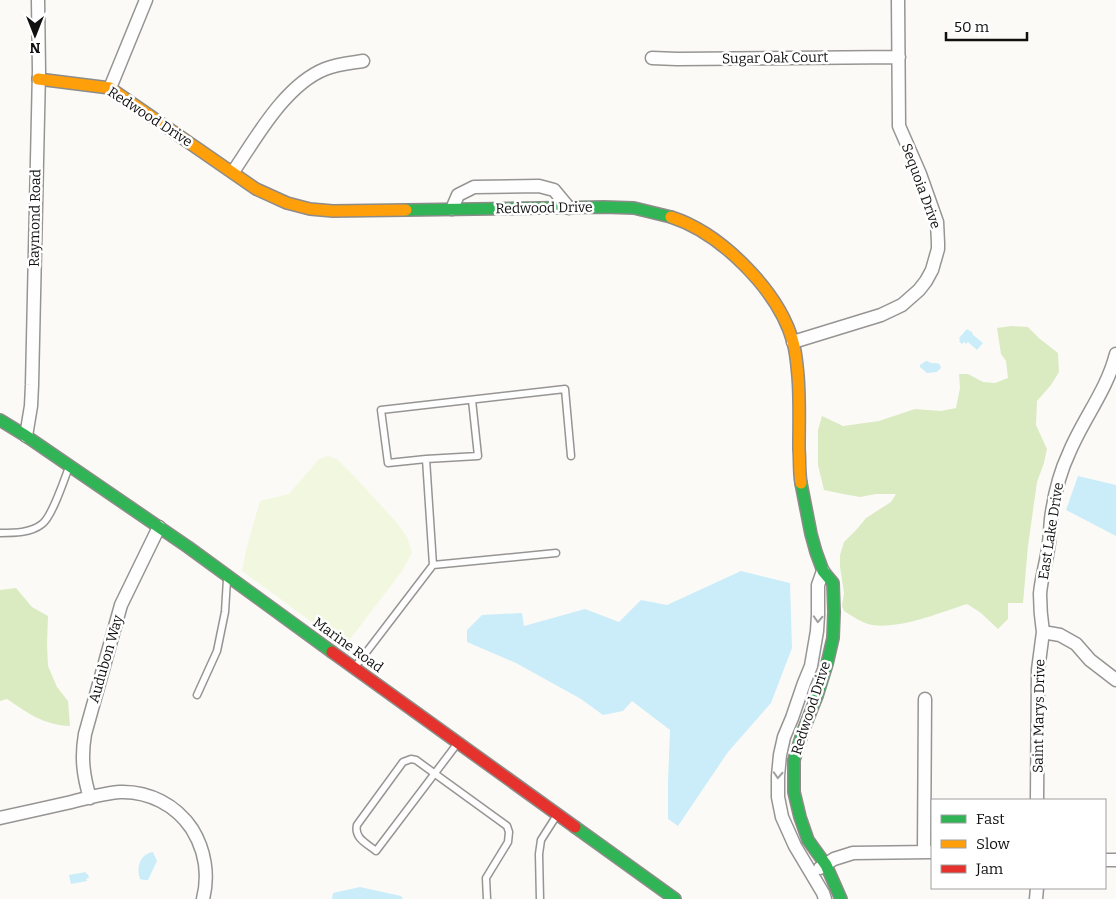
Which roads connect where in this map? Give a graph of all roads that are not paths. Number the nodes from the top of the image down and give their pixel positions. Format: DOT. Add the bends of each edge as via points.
graph roads {
  1 [pos="38,0"];
  2 [pos="146,0"];
  3 [pos="898,0"];
  4 [pos="899,57"];
  5 [pos="652,58"];
  6 [pos="363,61"];
  7 [pos="38,79"];
  8 [pos="110,88"];
  9 [pos="233,172"];
  10 [pos="569,208"];
  11 [pos="452,210"];
  12 [pos="793,342"];
  13 [pos="1116,354"];
  14 [pos="1111,384"];
  15 [pos="472,400"];
  16 [pos="0,420"];
  17 [pos="26,436"];
  18 [pos="571,456"];
  19 [pos="426,459"];
  20 [pos="70,466"];
  21 [pos="159,527"];
  22 [pos="0,533"];
  23 [pos="556,553"];
  24 [pos="432,565"];
  25 [pos="823,571"];
  26 [pos="227,575"];
  27 [pos="1043,632"];
  28 [pos="354,668"];
  29 [pos="1116,680"];
  30 [pos="197,695"];
  31 [pos="924,698"];
  32 [pos="458,742"];
  33 [pos="435,774"];
  34 [pos="90,798"];
  35 [pos="1037,799"];
  36 [pos="557,814"];
  37 [pos="0,818"];
  38 [pos="928,852"];
  39 [pos="826,865"];
  40 [pos="811,873"];
  41 [pos="203,899"];
  42 [pos="487,899"];
  43 [pos="540,899"];
  44 [pos="675,899"];
  45 [pos="825,899"];
  46 [pos="841,899"];
  1 -- 7 [label="street, Raymond Road"];
  2 -- 8 [label="street"];
  3 -- 4 [label="street, Sequoia Drive"];
  4 -- 5 [label="street, Sugar Oak Court"];
  4 -- 12 [label="street, Sequoia Drive" via="899,126 920,174 939,234 932,270 919,290 892,311"];
  6 -- 9 [label="street" via="324,69 305,80 274,111"];
  7 -- 8 [label="street, Redwood Drive"];
  7 -- 17 [label="street, Raymond Road" via="32,384"];
  8 -- 9 [label="street, Redwood Drive"];
  9 -- 11 [label="street, Redwood Drive" via="256,189 310,209"];
  10 -- 11 [label="street, Redwood Drive"];
  10 -- 11 [label="street" via="554,190 539,186 474,187 458,195"];
  10 -- 12 [label="street, Redwood Drive" via="644,209 697,228 729,250 755,277 777,307"];
  12 -- 25 [label="street, Redwood Drive" via="799,392 802,496"];
  13 -- 14 [label="street, East Lake Drive"];
  14 -- 27 [label="street, East Lake Drive" via="1069,452 1061,473 1040,593"];
  15 -- 18 [label="lane" via="565,389"];
  15 -- 19 [label="lane" via="478,456"];
  15 -- 19 [label="lane" via="382,410 388,463"];
  16 -- 17 [label="street, Marine Road"];
  17 -- 20 [label="street, Marine Road"];
  19 -- 24 [label="lane"];
  20 -- 21 [label="street, Marine Road"];
  20 -- 22 [label="lane" via="46,521 26,531"];
  21 -- 26 [label="street, Marine Road"];
  21 -- 34 [label="street, Audubon Way" via="121,605 84,734 82,764"];
  23 -- 24 [label="lane"];
  24 -- 28 [label="lane"];
  25 -- 39 [label="street, Redwood Drive" via="833,583 833,638 794,760 794,792 808,840"];
  25 -- 40 [label="street, Redwood Drive, one-way" via="818,585 817,632 811,666 784,737 778,776 782,817"];
  26 -- 28 [label="street, Marine Road"];
  26 -- 30 [label="lane" via="225,612 217,652"];
  27 -- 29 [label="street" via="1076,644 1090,660"];
  27 -- 35 [label="street, Saint Marys Drive" via="1038,670"];
  28 -- 32 [label="street, Marine Road"];
  31 -- 38 [label="street"];
  32 -- 33 [label="lane"];
  32 -- 36 [label="street, Marine Road"];
  33 -- 33 [label="lane" via="376,851 358,836 357,825 403,762 416,760"];
  33 -- 42 [label="lane" via="507,826 508,842 486,878"];
  34 -- 37 [label="street"];
  34 -- 41 [label="street" via="118,792 139,794 160,800 179,814 195,834 204,858 206,884"];
  36 -- 43 [label="lane" via="541,840"];
  36 -- 44 [label="street, Marine Road"];
  38 -- 39 [label="street" via="853,852"];
  39 -- 40 [label="street"];
  39 -- 46 [label="street, Redwood Drive"];
  40 -- 45 [label="street, Redwood Drive"];
}
